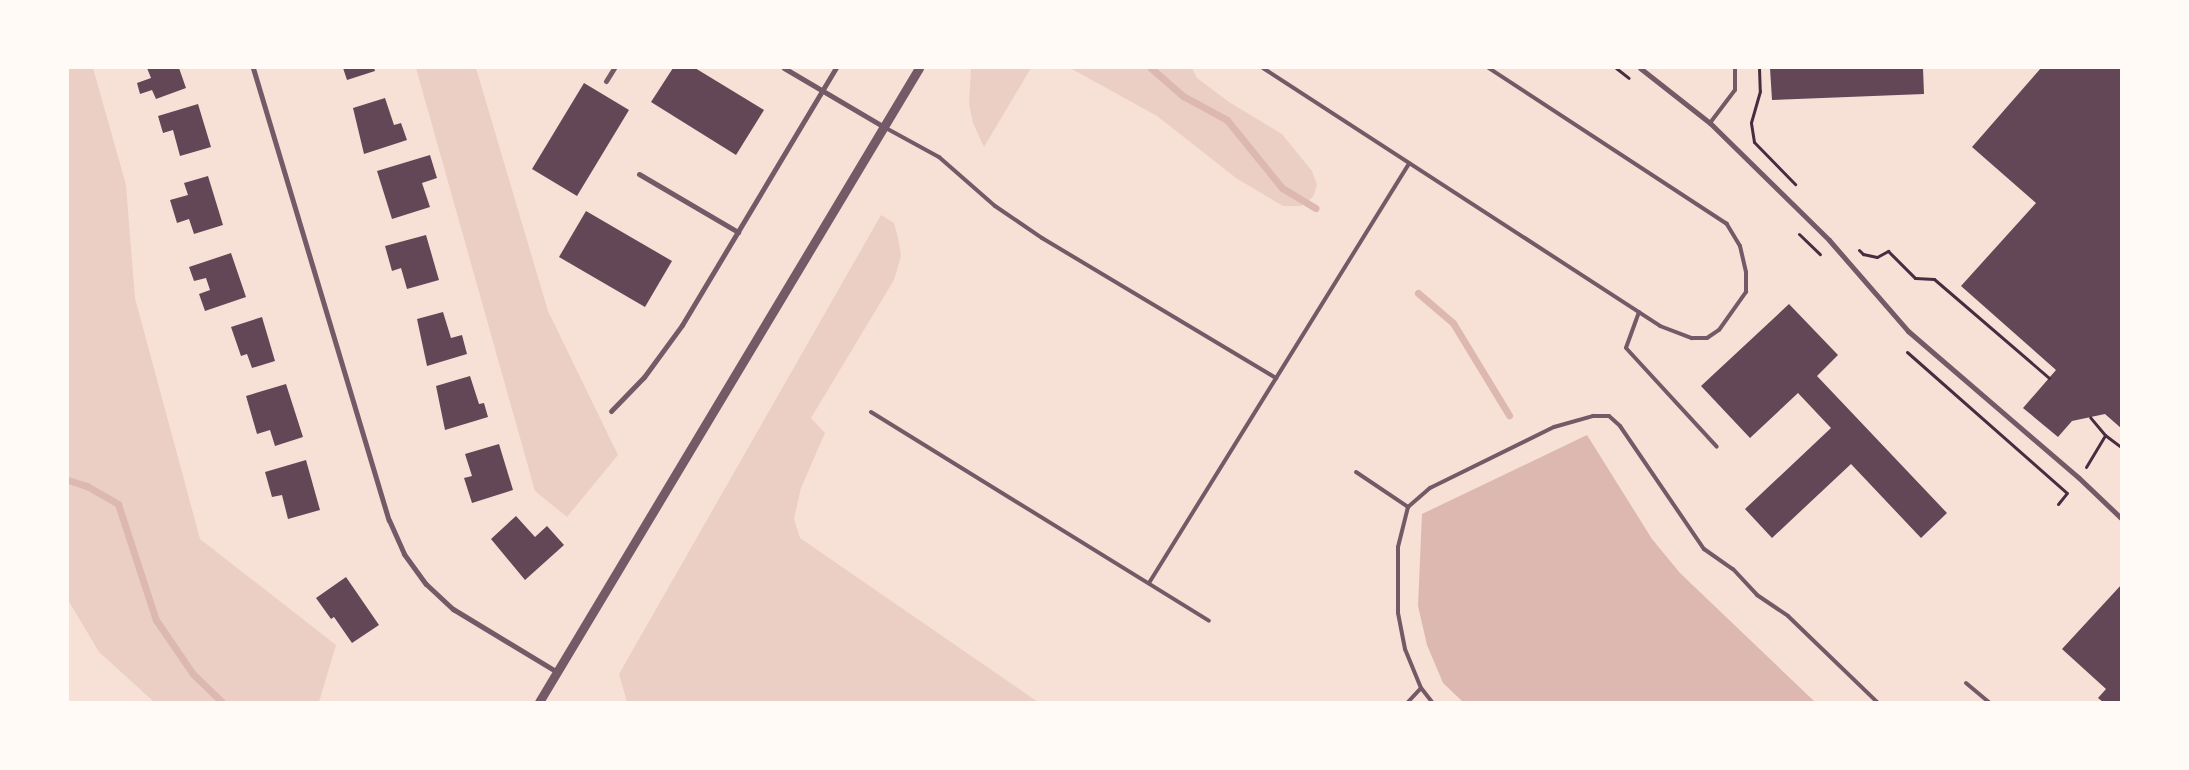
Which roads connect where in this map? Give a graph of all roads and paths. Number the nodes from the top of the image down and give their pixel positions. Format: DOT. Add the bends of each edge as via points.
graph roads {
  1 [pos="253,68"];
  2 [pos="614,68"];
  3 [pos="784,68"];
  4 [pos="836,68"];
  5 [pos="919,68"];
  6 [pos="1263,68"];
  7 [pos="1489,68"];
  8 [pos="1640,68"];
  9 [pos="1735,68"];
  10 [pos="1759,68"];
  11 [pos="606,81"];
  12 [pos="822,90"];
  13 [pos="1710,123"];
  14 [pos="884,127"];
  15 [pos="1409,162"];
  16 [pos="639,174"];
  17 [pos="1802,191"];
  18 [pos="738,232"];
  19 [pos="1856,247"];
  20 [pos="1638,312"];
  21 [pos="1276,378"];
  22 [pos="2049,378"];
  23 [pos="611,411"];
  24 [pos="871,412"];
  25 [pos="2090,418"];
  26 [pos="2105,435"];
  27 [pos="1717,447"];
  28 [pos="2122,448"];
  29 [pos="1356,472"];
  30 [pos="2079,478"];
  31 [pos="2058,504"];
  32 [pos="1408,507"];
  33 [pos="2122,520"];
  34 [pos="1149,583"];
  35 [pos="1209,620"];
  36 [pos="557,672"];
  37 [pos="1966,683"];
  38 [pos="1421,688"];
  39 [pos="539,702"];
  40 [pos="1408,702"];
  41 [pos="1432,702"];
  42 [pos="1877,702"];
  43 [pos="1989,702"];
  1 -- 36 [label="street" via="389,520 404,554 426,584 452,609"];
  2 -- 11 [label="street"];
  3 -- 12 [label="street"];
  4 -- 12 [label="street"];
  5 -- 14 [label="street"];
  6 -- 15 [label="lane"];
  7 -- 20 [label="lane" via="1727,224 1740,246 1746,272 1746,292 1719,330 1707,338 1692,338 1660,326"];
  8 -- 13 [label="street"];
  9 -- 13 [label="lane" via="1735,90"];
  10 -- 17 [label="path" via="1760,90 1751,122 1754,142"];
  12 -- 14 [label="street"];
  12 -- 18 [label="street"];
  13 -- 30 [label="street" via="1829,240 1908,331"];
  14 -- 21 [label="lane" via="939,157 995,206 1042,238"];
  14 -- 36 [label="street"];
  15 -- 20 [label="lane"];
  15 -- 21 [label="lane"];
  16 -- 18 [label="street"];
  18 -- 23 [label="street" via="664,351"];
  19 -- 22 [label="path" via="1863,254 1878,257 1888,250 1915,278 1934,279"];
  20 -- 27 [label="lane" via="1626,348"];
  21 -- 34 [label="lane"];
  24 -- 34 [label="lane"];
  25 -- 26 [label="path"];
  26 -- 28 [label="path"];
  26 -- 30 [label="path"];
  29 -- 32 [label="lane"];
  30 -- 31 [label="path"];
  30 -- 33 [label="street"];
  32 -- 38 [label="lane" via="1398,547 1398,612 1405,649"];
  32 -- 42 [label="lane" via="1430,488 1554,427 1575,419 1609,416 1620,426 1704,548 1733,569 1757,595 1788,616"];
  34 -- 35 [label="lane"];
  36 -- 39 [label="street"];
  37 -- 43 [label="lane"];
  38 -- 40 [label="lane"];
  38 -- 41 [label="lane"];
}
